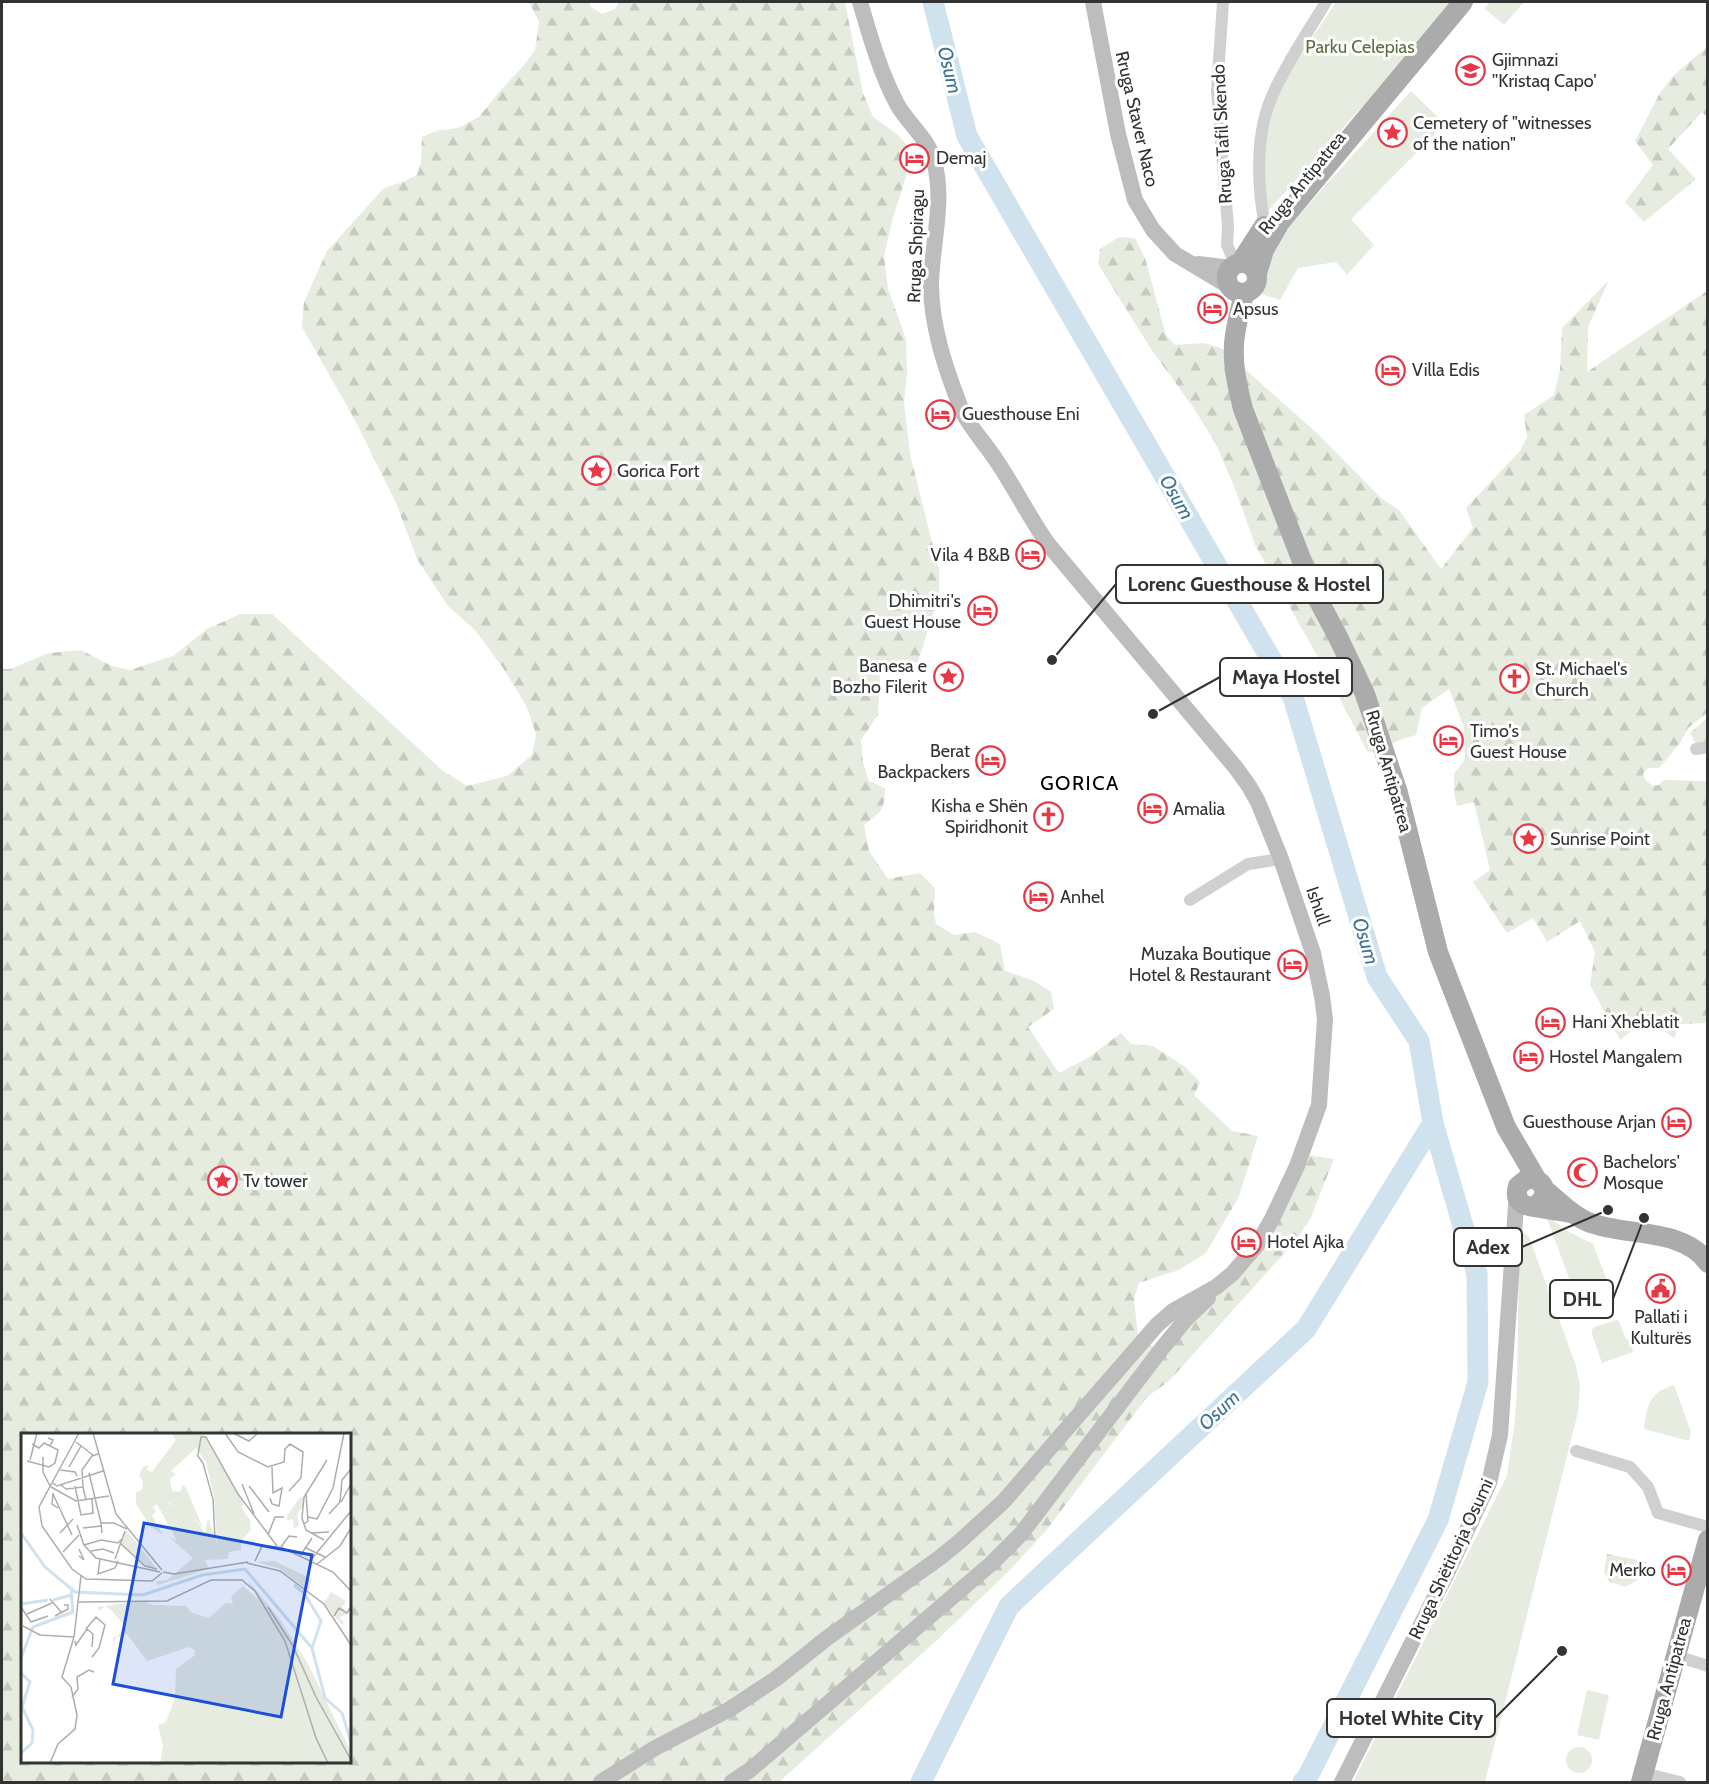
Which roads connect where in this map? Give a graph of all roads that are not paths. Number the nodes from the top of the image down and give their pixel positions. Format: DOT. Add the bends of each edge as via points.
graph roads {
  1 [pos="860,2"];
  2 [pos="1093,2"];
  3 [pos="1223,2"];
  4 [pos="1326,2"];
  5 [pos="1463,2"];
  6 [pos="1371,110"];
  7 [pos="1265,226"];
  8 [pos="1240,275"];
  9 [pos="1032,522"];
  10 [pos="1281,859"];
  11 [pos="1190,900"];
  12 [pos="1506,1127"];
  13 [pos="1517,1191"];
  14 [pos="1539,1192"];
  15 [pos="1512,1248"];
  16 [pos="1707,1263"];
  17 [pos="1216,1287"];
  18 [pos="1576,1451"];
  19 [pos="1707,1527"];
  20 [pos="1707,1540"];
  21 [pos="1676,1656"];
  22 [pos="1707,1666"];
  23 [pos="1642,1778"];
  24 [pos="602,1782"];
  25 [pos="732,1782"];
  26 [pos="1342,1782"];
  27 [pos="1680,1782"];
  1 -- 9 [label="street, Rruga Shpiragu" via="898,105 934,160 938,192 931,298 937,335 955,393 968,423 997,461"];
  2 -- 8 [label="street, Rruga Staver Naco" via="1135,200 1153,230 1185,262"];
  3 -- 8 [label="street, Rruga Tafil Skendo" via="1217,91 1227,245"];
  4 -- 7 [label="street" via="1267,108 1259,188"];
  5 -- 6 [label="main road, Rruga Antipatrea"];
  6 -- 7 [label="main road, Rruga Antipatrea" via="1349,125"];
  6 -- 8 [label="main road, Rruga Antipatrea" via="1280,222 1264,250"];
  7 -- 8 [label="main road, Rruga Antipatrea"];
  8 -- 12 [label="main road, Rruga Antipatrea" via="1234,359 1243,409 1314,592 1374,716 1398,793 1438,952"];
  9 -- 10 [label="street, Ishull" via="1249,786"];
  10 -- 11 [label="street" via="1248,864"];
  10 -- 17 [label="street, Ishull" via="1309,941 1322,996 1325,1041 1319,1105 1272,1219 1257,1245"];
  12 -- 13 [label="main road, Rruga Shëtitorja Osumi"];
  12 -- 14 [label="main road, Rruga Antipatrea"];
  13 -- 14 [label="main road" via="1528,1178"];
  13 -- 15 [label="street, Rruga Shëtitorja Osumi"];
  14 -- 15 [label="street, Rruga Shëtitorja Osumi"];
  14 -- 16 [label="main road, Rruga Antipatrea" via="1591,1223 1680,1241 1695,1249"];
  15 -- 26 [label="street, Rruga Shëtitorja Osumi" via="1500,1435 1489,1483"];
  17 -- 24 [label="street, Ishull" via="1173,1311 1157,1325 1003,1503 938,1559 769,1683"];
  17 -- 25 [label="street" via="1156,1356 1021,1534 952,1598"];
  18 -- 19 [label="street" via="1630,1467 1648,1487 1658,1513"];
  20 -- 21 [label="main road, Rruga Antipatrea"];
  21 -- 22 [label="street"];
  21 -- 23 [label="main road, Rruga Antipatrea"];
  23 -- 27 [label="street"];
}
